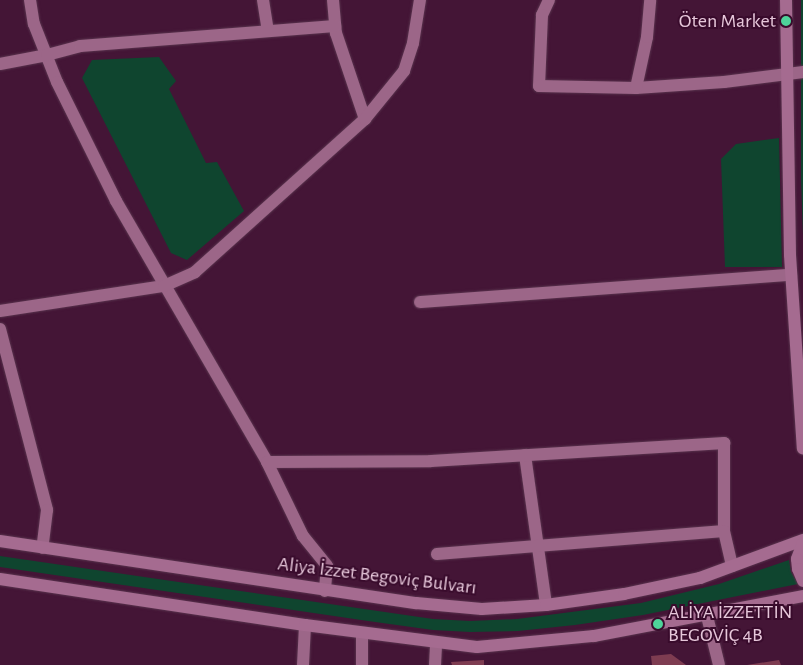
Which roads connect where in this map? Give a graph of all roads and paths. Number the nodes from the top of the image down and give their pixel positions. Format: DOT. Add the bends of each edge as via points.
graph roads {
  1 [pos="30,0"];
  2 [pos="264,0"];
  3 [pos="333,0"];
  4 [pos="420,0"];
  5 [pos="549,0"];
  6 [pos="650,0"];
  7 [pos="786,0"];
  8 [pos="335,26"];
  9 [pos="268,30"];
  10 [pos="46,55"];
  11 [pos="0,64"];
  12 [pos="803,72"];
  13 [pos="787,74"];
  14 [pos="636,88"];
  15 [pos="365,119"];
  16 [pos="791,275"];
  17 [pos="164,286"];
  18 [pos="420,302"];
  19 [pos="0,311"];
  20 [pos="0,329"];
  21 [pos="803,449"];
  22 [pos="525,455"];
  23 [pos="267,462"];
  24 [pos="724,531"];
  25 [pos="0,541"];
  26 [pos="803,542"];
  27 [pos="539,545"];
  28 [pos="42,548"];
  29 [pos="436,554"];
  30 [pos="732,566"];
  31 [pos="0,579"];
  32 [pos="803,581"];
  33 [pos="326,591"];
  34 [pos="803,596"];
  35 [pos="546,605"];
  36 [pos="708,616"];
  37 [pos="304,626"];
  38 [pos="362,633"];
  39 [pos="436,643"];
  40 [pos="303,665"];
  41 [pos="362,665"];
  42 [pos="435,665"];
  43 [pos="718,665"];
  1 -- 10 [label="street" via="34,24"];
  2 -- 9 [label="street"];
  3 -- 8 [label="street"];
  4 -- 15 [label="street" via="404,71"];
  5 -- 14 [label="street" via="542,15 539,86"];
  6 -- 14 [label="street" via="647,37"];
  7 -- 13 [label="main road"];
  8 -- 9 [label="street"];
  8 -- 15 [label="street"];
  9 -- 10 [label="street" via="80,46"];
  10 -- 11 [label="street"];
  10 -- 17 [label="street" via="116,201"];
  12 -- 13 [label="street"];
  13 -- 14 [label="street"];
  13 -- 16 [label="main road"];
  15 -- 17 [label="street" via="195,272"];
  16 -- 18 [label="street"];
  16 -- 21 [label="main road"];
  17 -- 19 [label="street"];
  17 -- 23 [label="street"];
  20 -- 28 [label="street" via="47,510"];
  22 -- 23 [label="street"];
  22 -- 24 [label="street" via="724,443"];
  22 -- 27 [label="street"];
  23 -- 33 [label="street" via="304,536 327,566"];
  24 -- 27 [label="street"];
  24 -- 30 [label="street"];
  25 -- 28 [label="main road, Aliya İzzet Begoviç Bulvarı"];
  26 -- 30 [label="main road, Aliya İzzet Begoviç Bulvarı"];
  26 -- 32 [label="main road" via="797,559"];
  27 -- 29 [label="street"];
  27 -- 35 [label="street"];
  28 -- 33 [label="main road, Aliya İzzet Begoviç Bulvarı"];
  30 -- 35 [label="main road, Aliya İzzet Begoviç Bulvarı" via="700,578 624,594"];
  31 -- 37 [label="main road"];
  33 -- 35 [label="main road, Aliya İzzet Begoviç Bulvarı" via="482,608"];
  34 -- 36 [label="main road"];
  36 -- 39 [label="main road" via="594,636 536,642 477,647"];
  36 -- 43 [label="street"];
  37 -- 38 [label="main road"];
  37 -- 40 [label="street"];
  38 -- 39 [label="main road"];
  38 -- 41 [label="street"];
  39 -- 42 [label="street"];
}
